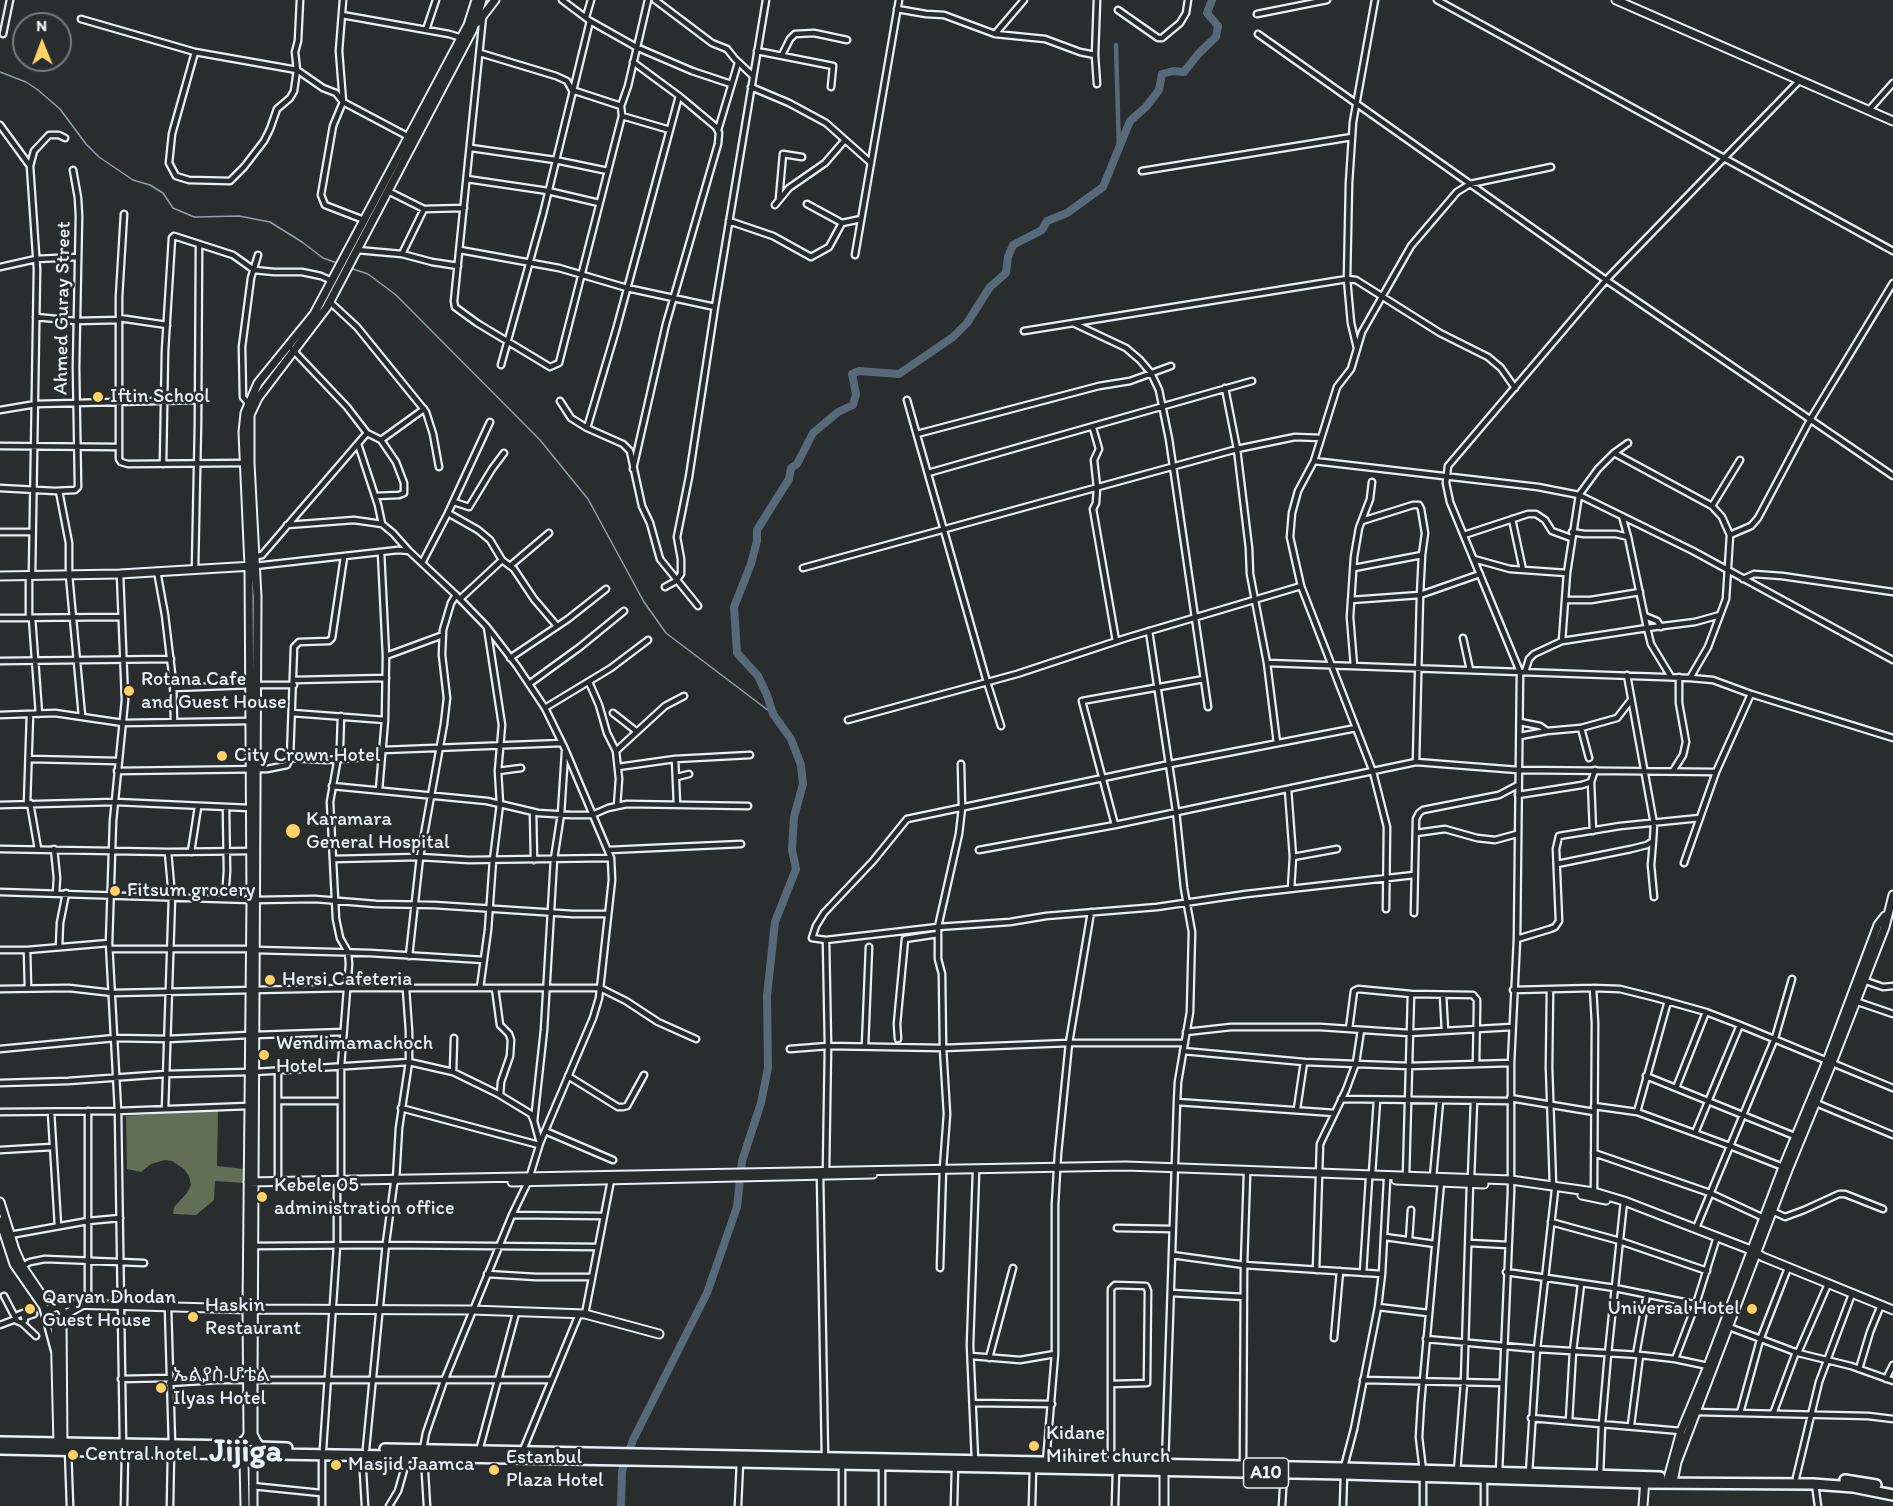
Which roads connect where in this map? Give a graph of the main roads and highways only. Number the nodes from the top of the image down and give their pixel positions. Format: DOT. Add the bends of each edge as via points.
graph roads {
  1 [pos="476,0"];
  2 [pos="482,0"];
  3 [pos="495,0"];
  4 [pos="1616,0"];
  5 [pos="473,29"];
  6 [pos="464,39"];
  7 [pos="1893,121"];
  8 [pos="336,279"];
  9 [pos="292,349"];
  10 [pos="247,463"];
  11 [pos="252,566"];
  12 [pos="0,576"];
  13 [pos="253,685"];
  14 [pos="253,770"];
  15 [pos="253,851"];
  16 [pos="1893,896"];
  17 [pos="1860,979"];
  18 [pos="1830,1062"];
  19 [pos="252,1072"];
  20 [pos="1798,1138"];
  21 [pos="1056,1169"];
  22 [pos="1173,1169"];
  23 [pos="943,1170"];
  24 [pos="1318,1175"];
  25 [pos="711,1176"];
  26 [pos="1370,1177"];
  27 [pos="529,1179"];
  28 [pos="1471,1180"];
  29 [pos="339,1183"];
  30 [pos="251,1184"];
  31 [pos="1554,1188"];
  32 [pos="0,1202"];
  33 [pos="1623,1203"];
  34 [pos="0,1221"];
  35 [pos="1755,1254"];
  36 [pos="85,1305"];
  37 [pos="56,1306"];
  38 [pos="250,1309"];
  39 [pos="1893,1310"];
  40 [pos="48,1313"];
  41 [pos="60,1319"];
  42 [pos="659,1334"];
  43 [pos="250,1380"];
  44 [pos="0,1442"];
  45 [pos="62,1448"];
  46 [pos="0,1449"];
  47 [pos="242,1450"];
  48 [pos="259,1451"];
  49 [pos="364,1452"];
  50 [pos="423,1453"];
  51 [pos="605,1456"];
  52 [pos="638,1457"];
  53 [pos="842,1461"];
  54 [pos="1114,1467"];
  55 [pos="1164,1468"];
  56 [pos="1344,1471"];
  57 [pos="1423,1474"];
  58 [pos="1645,1479"];
  59 [pos="1670,1479"];
  60 [pos="1893,1489"];
  61 [pos="1893,1495"];
  62 [pos="245,1506"];
  63 [pos="253,1506"];
  64 [pos="1164,1506"];
  65 [pos="1643,1506"];
  1 -- 6 [label="main road"];
  2 -- 5 [label="main road"];
  3 -- 5 [label="main road"];
  4 -- 7 [label="main road"];
  5 -- 6 [label="main road"];
  6 -- 8 [label="main road" via="364,220"];
  6 -- 8 [label="main road" via="357,251"];
  8 -- 9 [label="main road"];
  8 -- 9 [label="main road" via="330,302"];
  9 -- 10 [label="main road" via="253,406"];
  9 -- 10 [label="main road" via="258,384 248,403 243,422"];
  10 -- 11 [label="main road"];
  11 -- 12 [label="main road"];
  11 -- 13 [label="main road" via="257,597"];
  13 -- 14 [label="main road"];
  13 -- 14 [label="main road"];
  14 -- 15 [label="main road"];
  14 -- 15 [label="main road"];
  15 -- 19 [label="main road"];
  16 -- 17 [label="main road"];
  17 -- 18 [label="main road"];
  17 -- 18 [label="main road" via="1856,1001"];
  18 -- 20 [label="main road"];
  18 -- 20 [label="main road" via="1816,1103"];
  19 -- 30 [label="main road"];
  19 -- 30 [label="main road" via="248,1106"];
  20 -- 35 [label="main road"];
  20 -- 35 [label="main road" via="1764,1218"];
  21 -- 22 [label="main road"];
  21 -- 23 [label="main road"];
  21 -- 23 [label="main road"];
  22 -- 24 [label="main road"];
  22 -- 24 [label="main road"];
  23 -- 25 [label="main road"];
  24 -- 26 [label="main road"];
  25 -- 27 [label="main road"];
  25 -- 27 [label="main road"];
  26 -- 28 [label="main road"];
  26 -- 28 [label="main road"];
  27 -- 29 [label="main road"];
  28 -- 31 [label="main road"];
  29 -- 30 [label="main road"];
  29 -- 30 [label="main road"];
  30 -- 38 [label="main road"];
  30 -- 38 [label="main road"];
  31 -- 33 [label="main road"];
  31 -- 33 [label="main road" via="1594,1192"];
  32 -- 37 [label="main road" via="22,1266 41,1293"];
  33 -- 35 [label="main road"];
  33 -- 35 [label="main road"];
  34 -- 40 [label="main road" via="14,1264"];
  35 -- 39 [label="main road"];
  35 -- 59 [label="main road"];
  35 -- 59 [label="main road" via="1681,1431"];
  36 -- 37 [label="main road"];
  36 -- 38 [label="main road"];
  36 -- 41 [label="main road"];
  37 -- 40 [label="main road"];
  37 -- 41 [label="main road" via="61,1308"];
  38 -- 42 [label="main road" via="582,1314"];
  38 -- 43 [label="main road"];
  40 -- 41 [label="main road" via="50,1320"];
  41 -- 45 [label="main road"];
  41 -- 45 [label="main road" via="57,1358"];
  43 -- 47 [label="main road" via="248,1434"];
  43 -- 48 [label="main road"];
  44 -- 45 [label="highway, A10"];
  45 -- 46 [label="highway, A10"];
  45 -- 47 [label="highway, A10"];
  47 -- 48 [label="highway, A10" via="253,1440"];
  47 -- 48 [label="highway, A10" via="251,1462"];
  47 -- 62 [label="main road"];
  48 -- 49 [label="highway, A10"];
  48 -- 63 [label="main road" via="253,1469"];
  49 -- 50 [label="highway, A10"];
  49 -- 50 [label="highway, A10" via="408,1456"];
  50 -- 51 [label="highway, A10"];
  50 -- 51 [label="highway, A10"];
  51 -- 52 [label="highway, A10"];
  52 -- 53 [label="highway, A10"];
  52 -- 53 [label="highway, A10" via="825,1457"];
  53 -- 54 [label="highway, A10" via="1046,1462"];
  53 -- 54 [label="highway, A10" via="955,1467"];
  54 -- 55 [label="highway, A10"];
  55 -- 56 [label="highway, A10"];
  55 -- 56 [label="highway, A10" via="1243,1466"];
  55 -- 64 [label="main road"];
  56 -- 57 [label="highway, A10"];
  57 -- 58 [label="highway, A10" via="1484,1479"];
  57 -- 58 [label="highway, A10" via="1600,1474"];
  58 -- 59 [label="highway, A10"];
  58 -- 65 [label="main road"];
  59 -- 60 [label="highway, A10" via="1796,1478 1859,1482"];
  59 -- 61 [label="highway, A10" via="1815,1484"];
}
